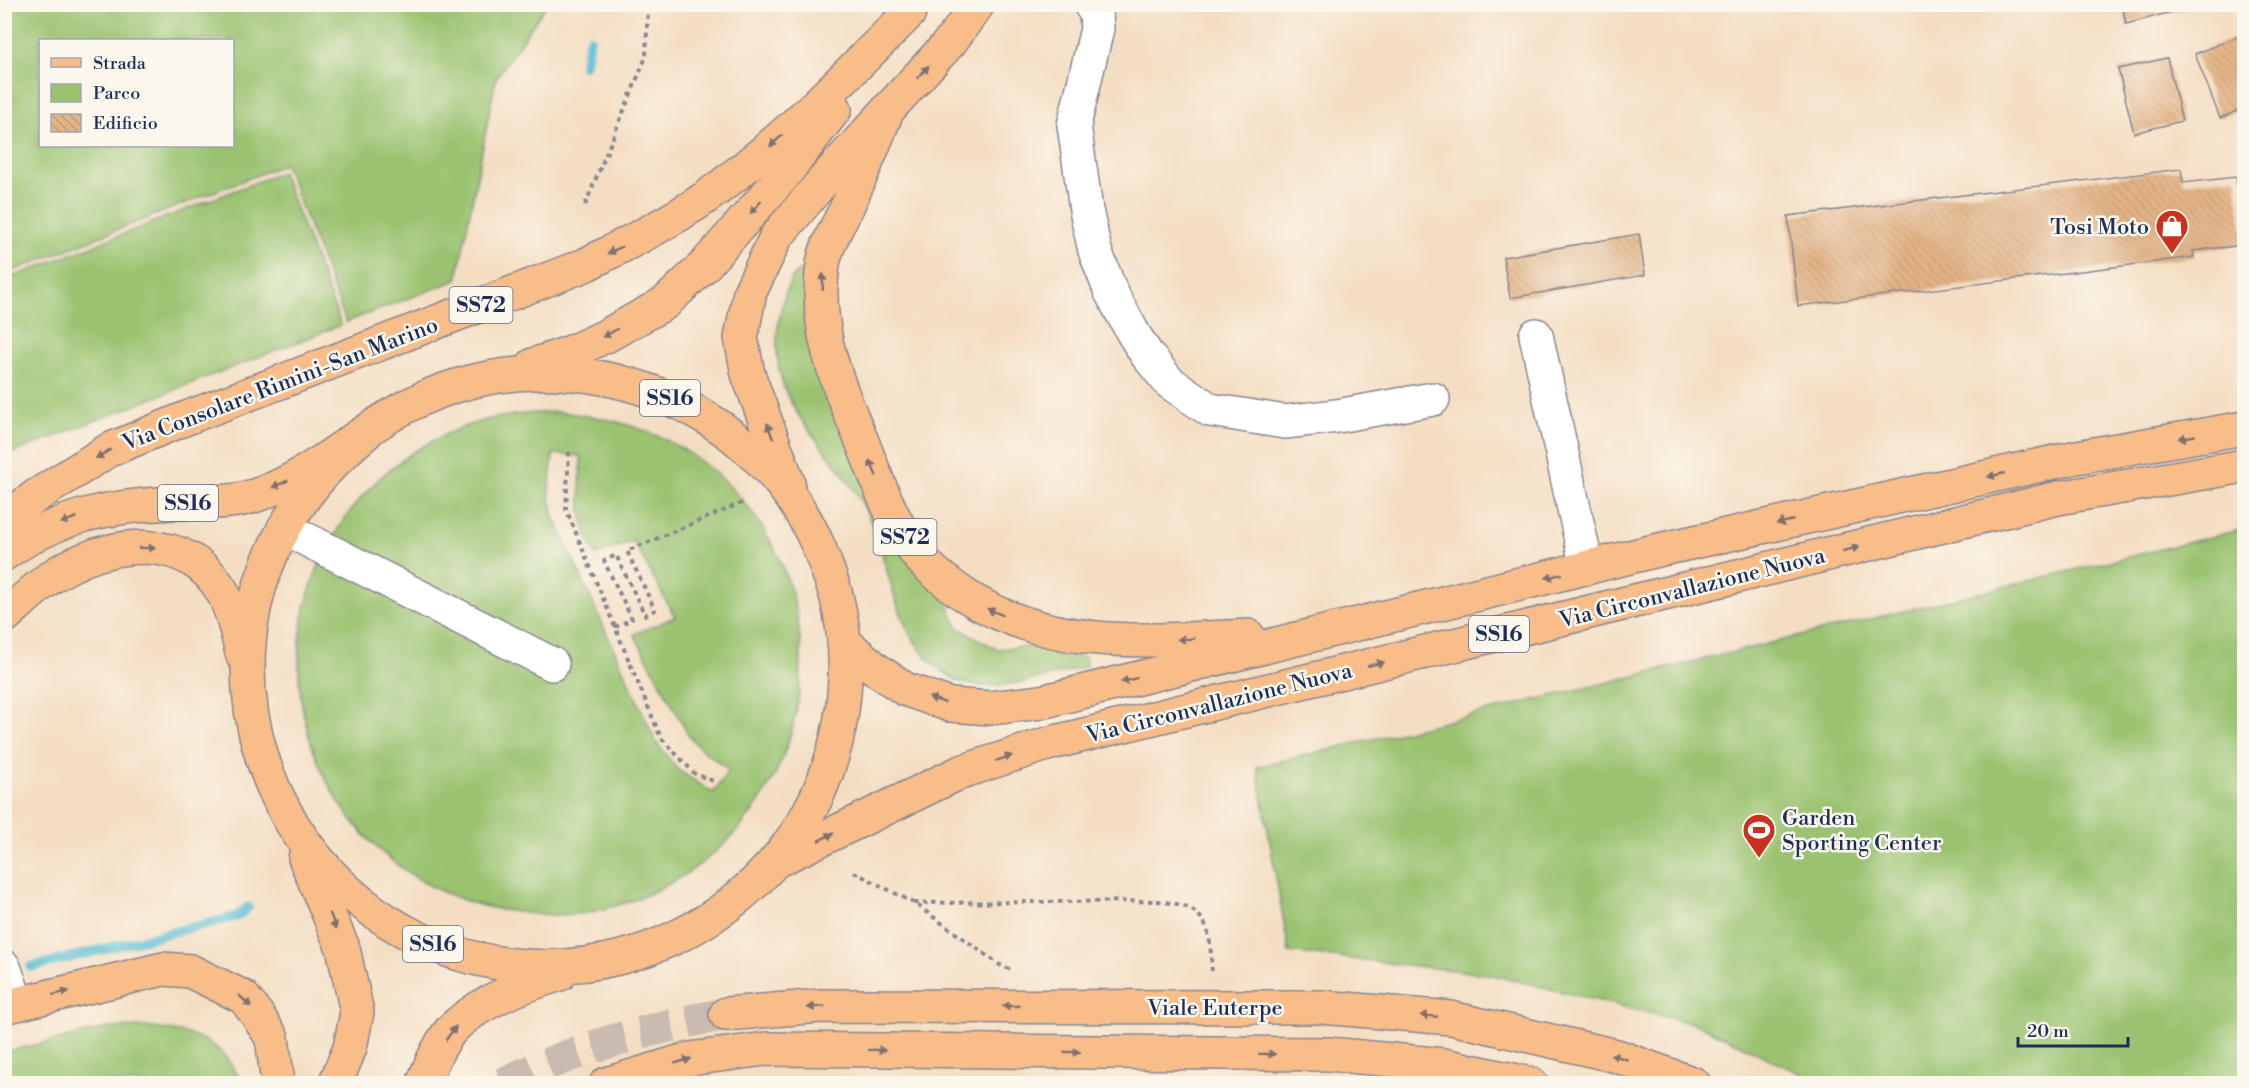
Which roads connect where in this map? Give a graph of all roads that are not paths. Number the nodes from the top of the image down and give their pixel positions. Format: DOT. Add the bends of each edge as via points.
graph roads {
  1 [pos="978,4"];
  2 [pos="1090,4"];
  3 [pos="911,9"];
  4 [pos="888,110"];
  5 [pos="1536,335"];
  6 [pos="505,374"];
  7 [pos="1433,399"];
  8 [pos="2244,428"];
  9 [pos="366,433"];
  10 [pos="2244,466"];
  11 [pos="796,505"];
  12 [pos="4,520"];
  13 [pos="284,528"];
  14 [pos="4,554"];
  15 [pos="1587,568"];
  16 [pos="4,617"];
  17 [pos="1328,631"];
  18 [pos="844,642"];
  19 [pos="552,664"];
  20 [pos="249,678"];
  21 [pos="284,810"];
  22 [pos="773,862"];
  23 [pos="598,963"];
  24 [pos="4,967"];
  25 [pos="11,1005"];
  26 [pos="726,1014"];
  27 [pos="278,1083"];
  28 [pos="335,1083"];
  29 [pos="423,1083"];
  30 [pos="606,1083"];
  31 [pos="1531,1083"];
  32 [pos="1694,1083"];
  4 -- 1 [label="main road, SS72, one-way" via="951,41"];
  2 -- 7 [label="lane" via="1096,13 1097,29 1074,125 1086,210 1095,251 1111,292 1147,355 1170,382 1210,410 1285,422"];
  3 -- 6 [label="main road, Via Consolare Rimini-San Marino / SS72, one-way" via="784,175 705,265 665,303 571,352"];
  3 -- 12 [label="main road, Via Consolare Rimini-San Marino / SS72, one-way" via="820,102 757,158 704,199 644,236 585,265 109,450"];
  11 -- 4 [label="main road, SS72, one-way" via="748,374 741,338 750,292 776,237"];
  17 -- 4 [label="main road, SS72, one-way" via="1174,640 1109,639 1034,628 982,606 943,580 915,551 897,525 834,374 825,339 822,295 824,262"];
  5 -- 15 [label="lane"];
  6 -- 9 [label="main road, Via Circonvallazione Nuova / SS16" via="465,383 413,403"];
  6 -- 11 [label="main road, Via Circonvallazione Nuova / SS16" via="570,372 631,384 680,402 726,430 761,461"];
  8 -- 15 [label="main road, Via Circonvallazione Nuova / SS16, one-way" via="2077,457"];
  9 -- 13 [label="main road, Via Circonvallazione Nuova / SS16" via="322,473"];
  9 -- 14 [label="main road, Via Circonvallazione Nuova / SS16, one-way" via="332,457 253,496 84,514 51,526"];
  22 -- 10 [label="main road, Via Circonvallazione Nuova / SS16, one-way" via="961,772 1047,744 2058,498"];
  11 -- 18 [label="main road, Via Circonvallazione Nuova / SS16" via="819,548 837,597"];
  13 -- 19 [label="lane"];
  13 -- 20 [label="main road, Via Circonvallazione Nuova / SS16" via="262,578 253,616"];
  15 -- 17 [label="main road, Via Circonvallazione Nuova / SS16, one-way"];
  16 -- 20 [label="main road, Via Circonvallazione Nuova / SS16, one-way" via="66,569 116,549 152,546 187,557 222,592"];
  17 -- 18 [label="main road, Via Circonvallazione Nuova / SS16, one-way" via="1041,702 990,708 950,705 905,689"];
  18 -- 22 [label="main road, Via Circonvallazione Nuova / SS16" via="844,695 835,749 814,801"];
  20 -- 21 [label="main road, Via Circonvallazione Nuova / SS16" via="257,742 268,778"];
  21 -- 23 [label="main road, Via Circonvallazione Nuova / SS16" via="302,841 348,892 394,925 424,940 477,960 510,965 566,967"];
  21 -- 28 [label="main road, one-way" via="344,948 357,1012 350,1048"];
  22 -- 23 [label="main road, Via Circonvallazione Nuova / SS16" via="737,898 699,925 656,946"];
  29 -- 23 [label="main road, one-way" via="454,1027 494,998"];
  24 -- 25 [label="lane"];
  25 -- 27 [label="main road, one-way" via="163,969 190,970 243,997 256,1013 272,1038"];
  32 -- 26 [label="main road, Viale Euterpe, one-way" via="1617,1056 1451,1018 1321,1007 821,1006"];
  30 -- 31 [label="main road, Viale Euterpe, one-way" via="689,1059 766,1049 1329,1054 1444,1065"];
}
